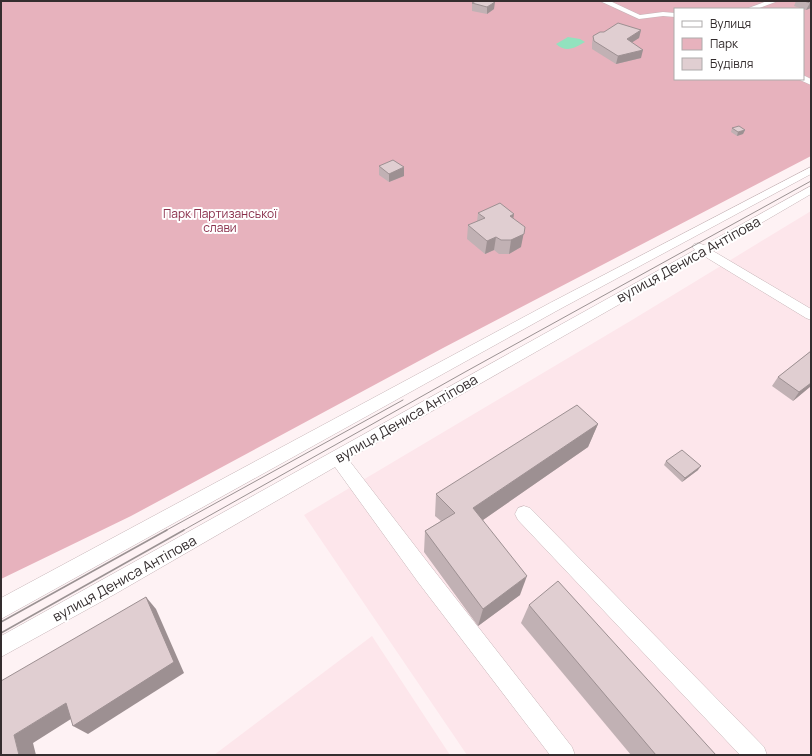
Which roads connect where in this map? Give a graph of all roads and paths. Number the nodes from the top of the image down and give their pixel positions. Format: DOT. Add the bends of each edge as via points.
graph roads {
  1 [pos="604,1"];
  2 [pos="774,1"];
  3 [pos="753,8"];
  4 [pos="674,15"];
  5 [pos="811,170"];
  6 [pos="811,189"];
  7 [pos="683,238"];
  8 [pos="704,251"];
  9 [pos="811,315"];
  10 [pos="337,457"];
  11 [pos="524,514"];
  12 [pos="1,609"];
  13 [pos="1,647"];
  14 [pos="564,755"];
  15 [pos="756,755"];
  1 -- 4 [label="street" via="639,18"];
  2 -- 3 [label="street"];
  5 -- 7 [label="street, вулиця Дениса Антіпова"];
  6 -- 8 [label="street, вулиця Дениса Антіпова"];
  7 -- 8 [label="street"];
  7 -- 12 [label="street, вулиця Дениса Антіпова"];
  8 -- 9 [label="street"];
  8 -- 10 [label="street, вулиця Дениса Антіпова"];
  10 -- 13 [label="street, вулиця Дениса Антіпова"];
  10 -- 14 [label="street"];
  11 -- 15 [label="street"];
}
